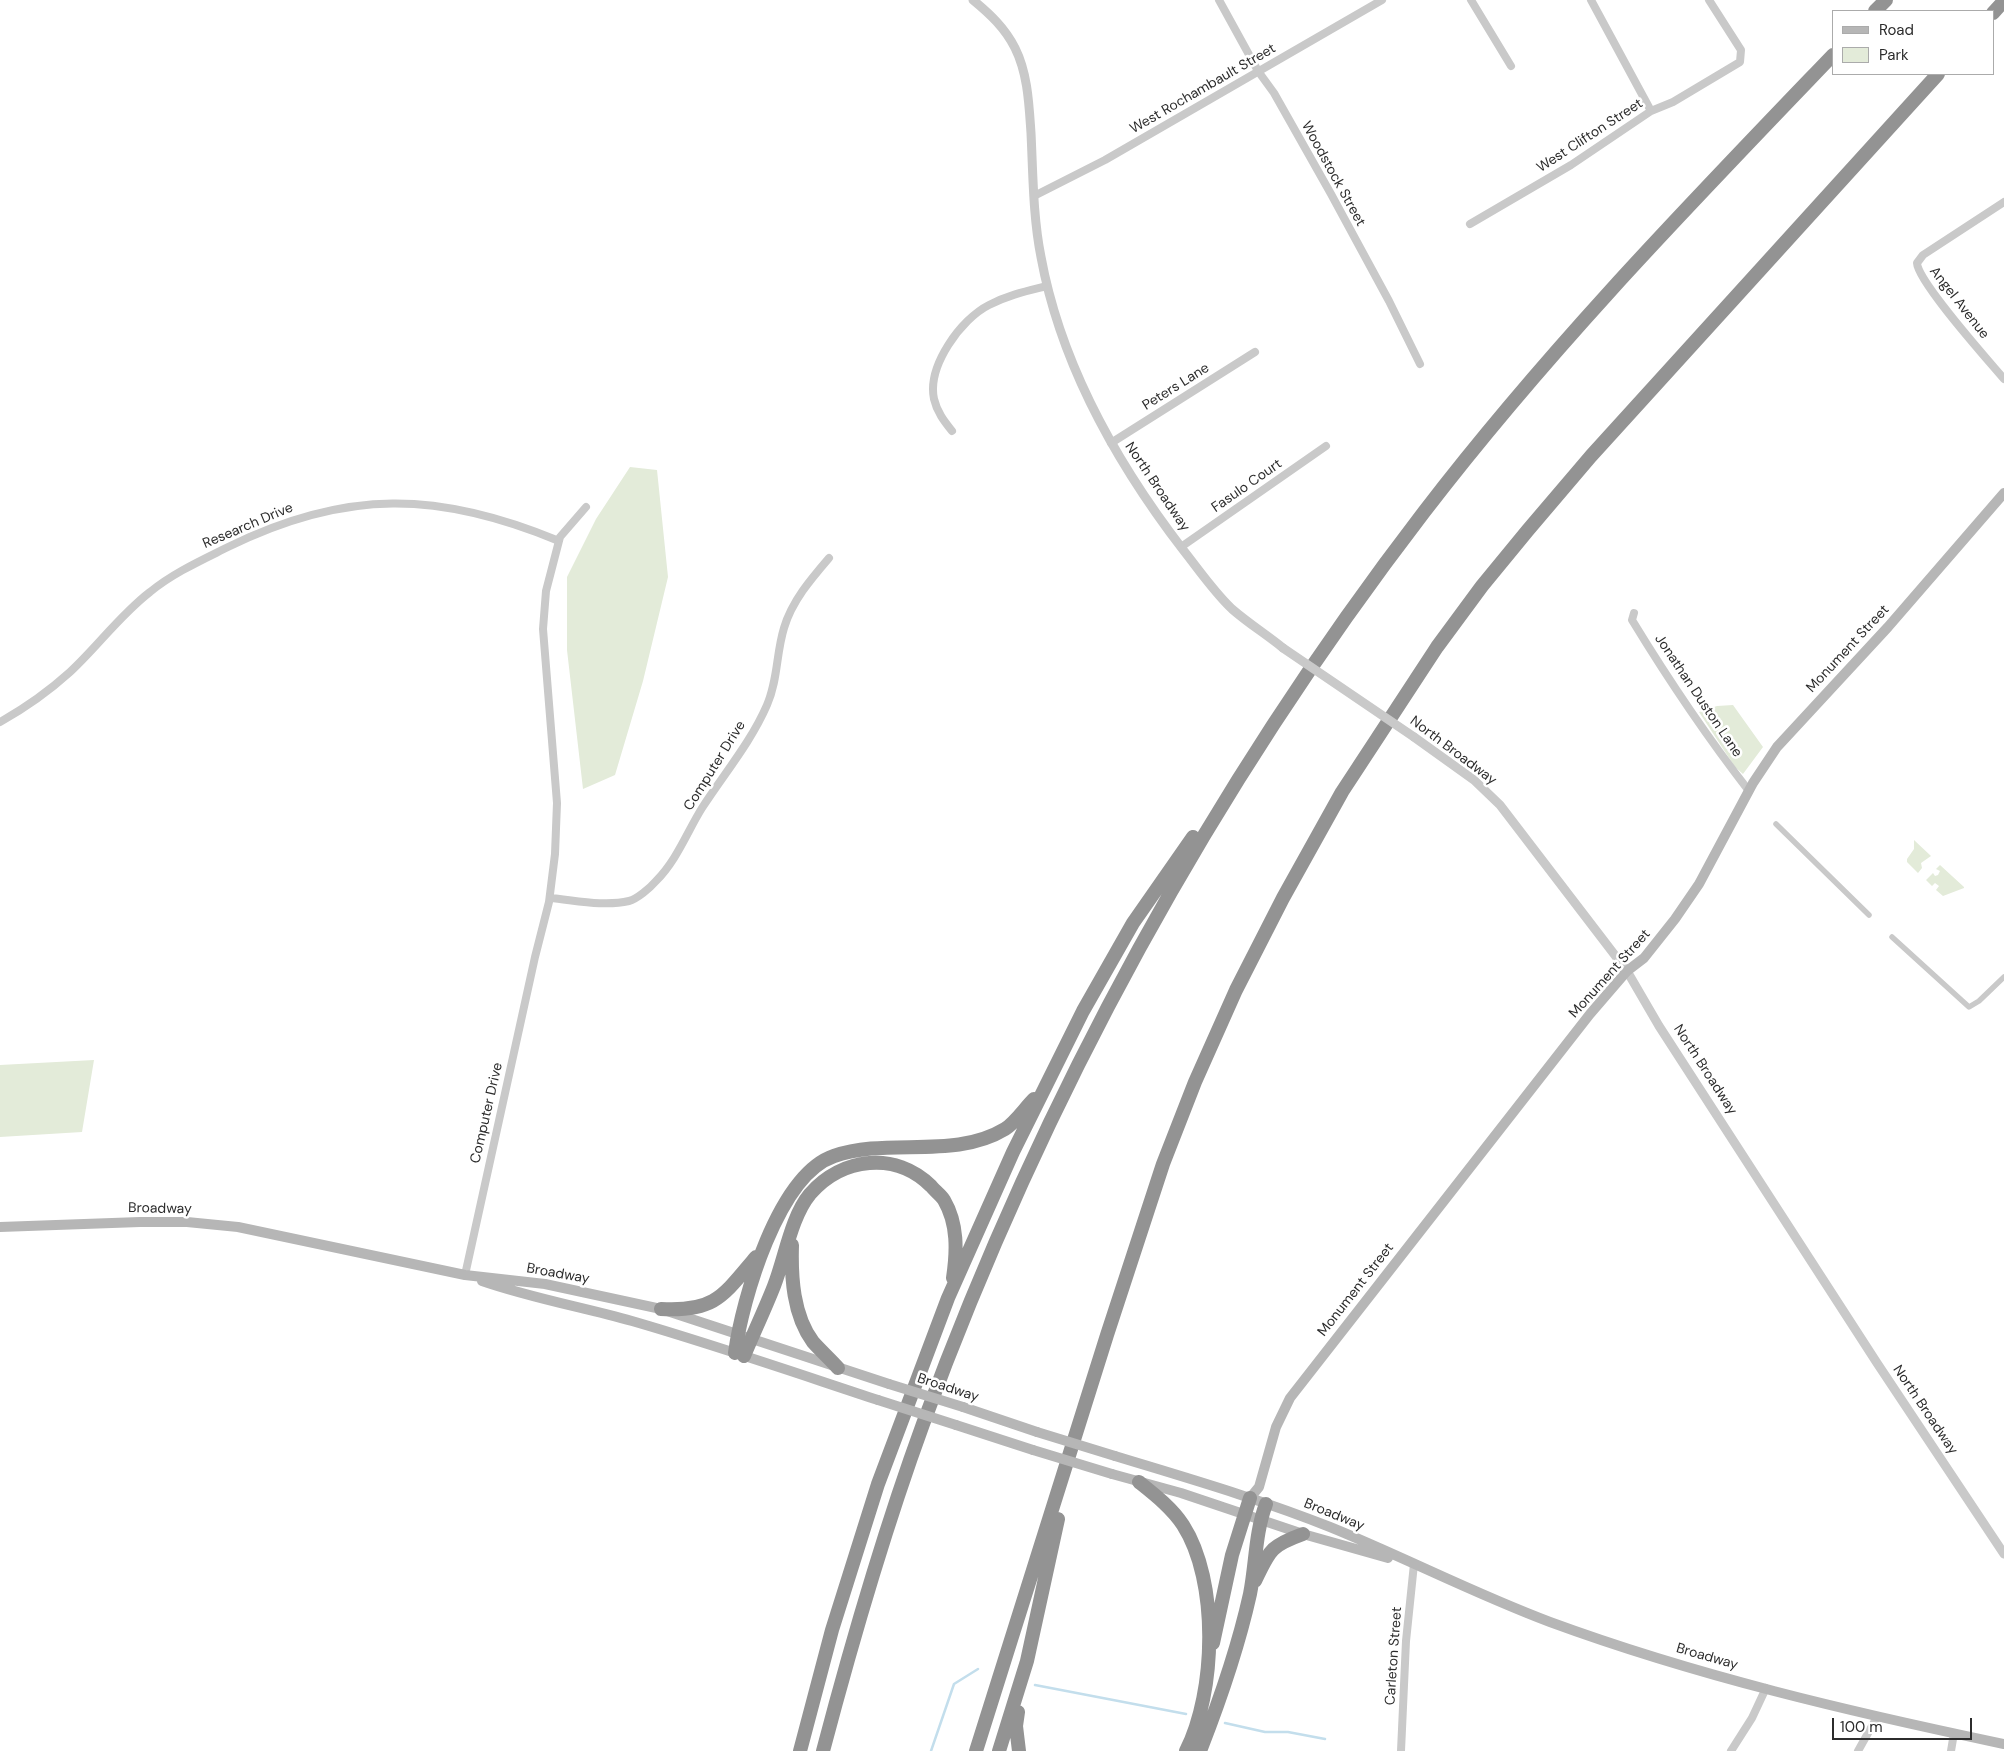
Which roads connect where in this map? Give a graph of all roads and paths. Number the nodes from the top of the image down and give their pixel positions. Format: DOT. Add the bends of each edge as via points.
graph roads {
  1 [pos="973,0"];
  2 [pos="1219,0"];
  3 [pos="1382,0"];
  4 [pos="1471,0"];
  5 [pos="1591,0"];
  6 [pos="1709,0"];
  7 [pos="1886,0"];
  8 [pos="2004,1"];
  9 [pos="1876,10"];
  10 [pos="1994,12"];
  11 [pos="1832,56"];
  12 [pos="1511,66"];
  13 [pos="1258,71"];
  14 [pos="1937,75"];
  15 [pos="1651,111"];
  16 [pos="1034,196"];
  17 [pos="2004,202"];
  18 [pos="1470,224"];
  19 [pos="1047,286"];
  20 [pos="1254,352"];
  21 [pos="1420,364"];
  22 [pos="2004,379"];
  23 [pos="952,432"];
  24 [pos="1111,443"];
  25 [pos="1326,446"];
  26 [pos="2004,494"];
  27 [pos="586,507"];
  28 [pos="559,541"];
  29 [pos="1181,547"];
  30 [pos="829,558"];
  31 [pos="1634,612"];
  32 [pos="0,722"];
  33 [pos="1232,789"];
  34 [pos="1749,791"];
  35 [pos="1776,824"];
  36 [pos="550,898"];
  37 [pos="1869,915"];
  38 [pos="1892,937"];
  39 [pos="1627,971"];
  40 [pos="2004,977"];
  41 [pos="1043,1090"];
  42 [pos="0,1227"];
  43 [pos="792,1233"];
  44 [pos="763,1249"];
  45 [pos="464,1275"];
  46 [pos="951,1291"];
  47 [pos="661,1309"];
  48 [pos="738,1333"];
  49 [pos="752,1338"];
  50 [pos="740,1354"];
  51 [pos="838,1368"];
  52 [pos="1072,1449"];
  53 [pos="1139,1482"];
  54 [pos="1255,1493"];
  55 [pos="1266,1504"];
  56 [pos="1245,1514"];
  57 [pos="1260,1520"];
  58 [pos="1302,1534"];
  59 [pos="2004,1554"];
  60 [pos="1414,1564"];
  61 [pos="1250,1593"];
  62 [pos="1210,1654"];
  63 [pos="1022,1676"];
  64 [pos="1766,1688"];
  65 [pos="1877,1716"];
  66 [pos="1954,1733"];
  67 [pos="2004,1744"];
  68 [pos="800,1751"];
  69 [pos="823,1751"];
  70 [pos="976,1751"];
  71 [pos="999,1751"];
  72 [pos="1019,1751"];
  73 [pos="1186,1751"];
  74 [pos="1200,1751"];
  75 [pos="1401,1751"];
  76 [pos="1731,1751"];
  77 [pos="1858,1751"];
  78 [pos="1951,1751"];
  1 -- 16 [label="street, North Broadway" via="1008,35 1025,76"];
  2 -- 13 [label="street, Woodstock Street"];
  3 -- 13 [label="street, West Rochambault Street"];
  4 -- 12 [label="street"];
  5 -- 15 [label="street"];
  6 -- 15 [label="street, West Clifton Street" via="1741,50 1740,62 1673,102"];
  7 -- 9 [label="highway"];
  8 -- 10 [label="highway"];
  11 -- 33 [label="highway" via="1602,298 1475,447 1340,625"];
  13 -- 16 [label="street, West Rochambault Street" via="1105,160"];
  13 -- 21 [label="street, Woodstock Street" via="1274,92 1331,194"];
  14 -- 52 [label="highway" via="1591,456 1528,530 1438,647 1352,777 1274,915 1195,1082 1132,1255"];
  15 -- 18 [label="street, West Clifton Street" via="1571,165"];
  16 -- 19 [label="street, North Broadway" via="1040,256"];
  17 -- 22 [label="street, Angel Avenue" via="1923,255 1918,263 1919,272 1932,290"];
  19 -- 23 [label="street" via="1009,295 987,306 958,330 949,343 936,376 933,397"];
  19 -- 24 [label="street, North Broadway" via="1068,350"];
  20 -- 24 [label="street, Peters Lane"];
  24 -- 29 [label="street, North Broadway"];
  25 -- 29 [label="street, Fasulo Court"];
  26 -- 34 [label="main road, Monument Street" via="1888,627 1782,741"];
  27 -- 28 [label="street, Computer Drive"];
  28 -- 32 [label="street, Research Drive" via="521,525 483,515 401,503 360,504 290,519 203,559 151,591 121,617 70,672 23,709"];
  28 -- 36 [label="street, Computer Drive" via="546,591 543,629 557,803"];
  29 -- 39 [label="street, North Broadway, bridge" via="1232,608 1283,648 1474,780 1500,805"];
  30 -- 36 [label="street, Computer Drive" via="795,603 784,627 776,680 767,706 678,853 656,882 631,901 614,903"];
  31 -- 34 [label="street, Jonathan Duston Lane" via="1632,620 1660,664"];
  33 -- 41 [label="highway" via="1193,837 1133,923"];
  33 -- 69 [label="highway" via="1186,864 1104,1014 1003,1225 940,1380 906,1475 864,1602"];
  34 -- 39 [label="main road, Monument Street" via="1699,884 1644,958"];
  35 -- 37 [label="street"];
  36 -- 45 [label="street, Computer Drive"];
  38 -- 40 [label="street" via="1969,1007"];
  39 -- 54 [label="main road, Monument Street" via="1290,1398 1276,1427"];
  39 -- 59 [label="street, North Broadway" via="1659,1026"];
  41 -- 44 [label="highway" via="1005,1129 964,1145 878,1147 832,1156 804,1175"];
  41 -- 46 [label="highway"];
  42 -- 45 [label="main road, Broadway" via="135,1222 238,1226"];
  43 -- 46 [label="highway" via="809,1196 826,1178 870,1162 899,1166 921,1176 943,1199 957,1240"];
  43 -- 49 [label="highway"];
  43 -- 51 [label="highway" via="792,1275 798,1308 812,1341"];
  44 -- 47 [label="highway" via="721,1297 704,1307"];
  44 -- 48 [label="highway" via="750,1283"];
  45 -- 47 [label="main road, Broadway" via="545,1284"];
  45 -- 50 [label="main road, Broadway" via="522,1295 630,1321"];
  46 -- 68 [label="highway" via="878,1484 832,1630"];
  47 -- 48 [label="main road, Broadway"];
  48 -- 49 [label="main road, Broadway"];
  48 -- 50 [label="highway"];
  49 -- 50 [label="highway"];
  49 -- 51 [label="main road, Broadway"];
  50 -- 53 [label="main road, Broadway, bridge"];
  51 -- 54 [label="main road, Broadway, bridge" via="1116,1456"];
  52 -- 63 [label="highway"];
  52 -- 70 [label="highway"];
  53 -- 56 [label="main road, Broadway"];
  53 -- 62 [label="highway" via="1182,1524 1197,1555 1207,1594"];
  54 -- 55 [label="main road, Broadway"];
  54 -- 56 [label="highway"];
  55 -- 57 [label="highway"];
  55 -- 60 [label="main road, Broadway"];
  56 -- 57 [label="main road, Broadway"];
  56 -- 62 [label="highway" via="1232,1554"];
  57 -- 58 [label="main road, Broadway"];
  57 -- 61 [label="highway"];
  58 -- 60 [label="main road, Broadway"];
  58 -- 61 [label="highway" via="1271,1550"];
  60 -- 64 [label="main road, Broadway" via="1600,1640"];
  60 -- 75 [label="street, Carleton Street" via="1406,1641"];
  61 -- 74 [label="highway" via="1227,1675"];
  62 -- 73 [label="highway" via="1198,1718"];
  63 -- 71 [label="highway"];
  63 -- 72 [label="highway" via="1016,1726"];
  64 -- 65 [label="main road, Broadway"];
  64 -- 76 [label="street"];
  65 -- 66 [label="main road, Broadway"];
  65 -- 77 [label="street"];
  66 -- 67 [label="main road, Broadway"];
  66 -- 78 [label="street"];
}
